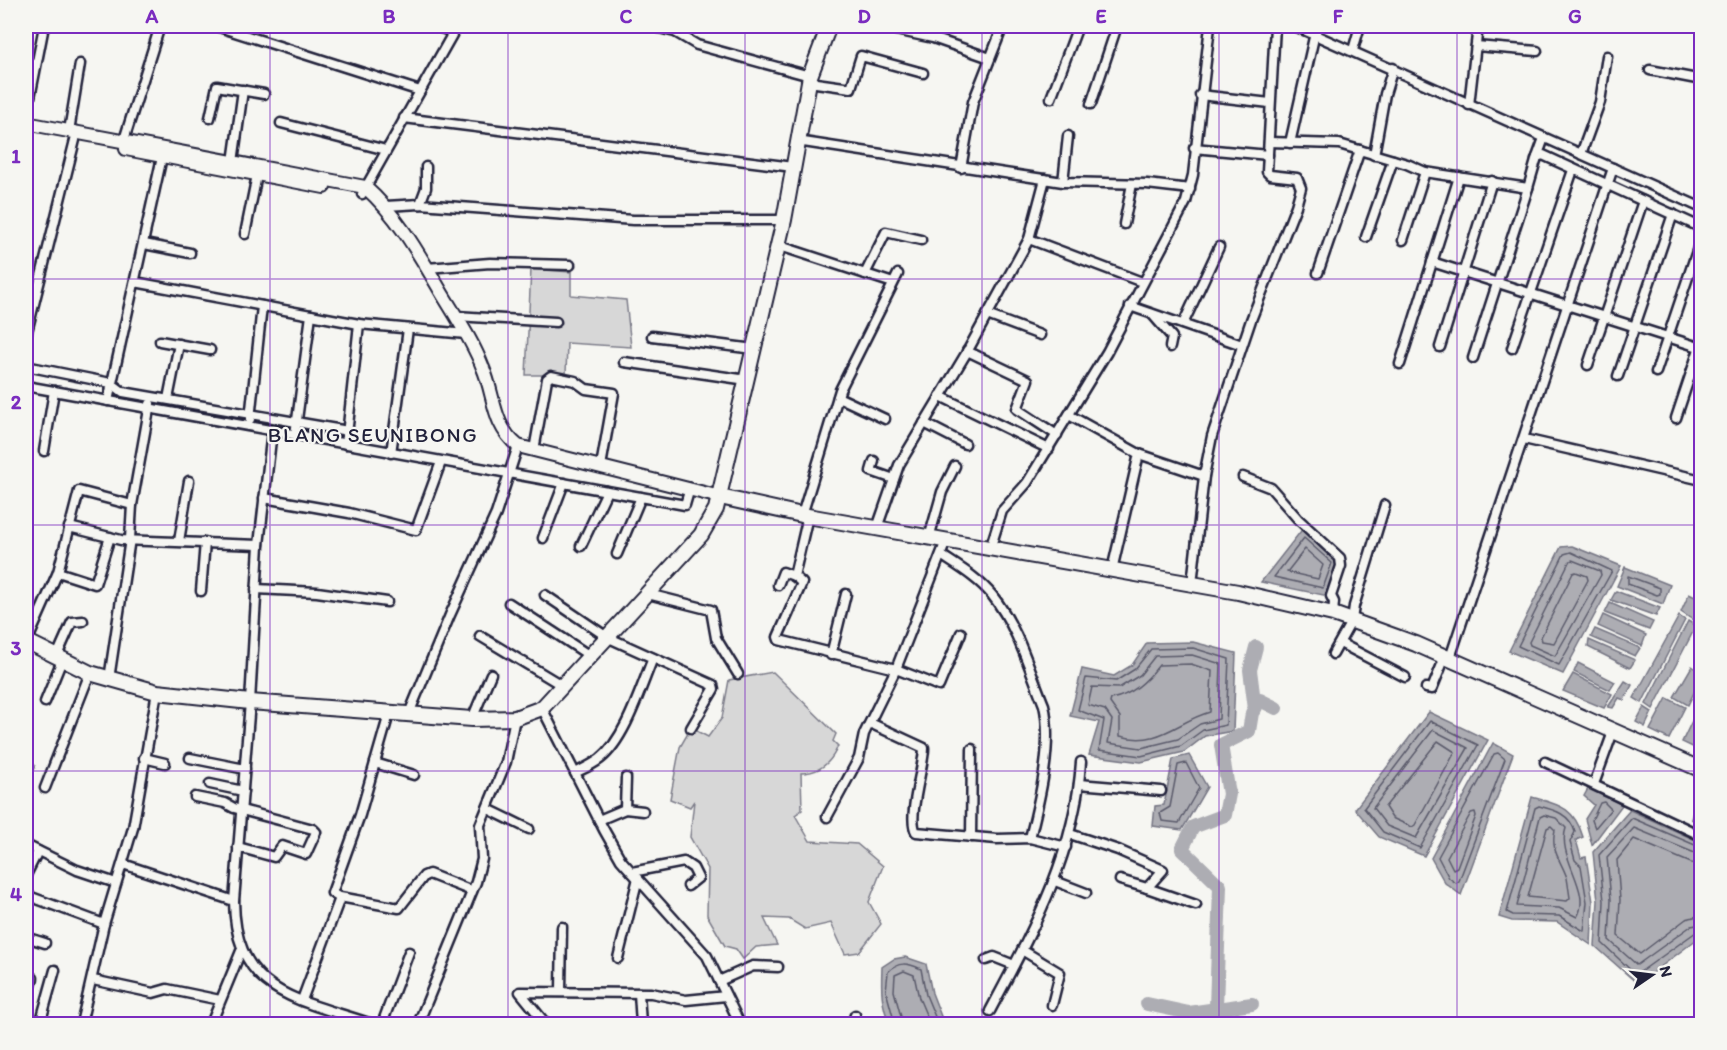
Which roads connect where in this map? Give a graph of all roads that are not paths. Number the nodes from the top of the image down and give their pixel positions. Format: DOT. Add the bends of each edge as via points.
graph roads {
  1 [pos="43,26"];
  2 [pos="160,26"];
  3 [pos="216,26"];
  4 [pos="435,26"];
  5 [pos="651,26"];
  6 [pos="829,26"];
  7 [pos="877,26"];
  8 [pos="1003,26"];
  9 [pos="1078,26"];
  10 [pos="1117,26"];
  11 [pos="1210,26"];
  12 [pos="1275,26"];
  13 [pos="1295,26"];
  14 [pos="1360,26"];
  15 [pos="1478,26"];
  16 [pos="455,28"];
  17 [pos="1317,29"];
  18 [pos="1476,46"];
  19 [pos="1353,50"];
  20 [pos="1537,51"];
  21 [pos="1607,56"];
  22 [pos="990,58"];
  23 [pos="80,64"];
  24 [pos="1393,68"];
  25 [pos="1650,70"];
  26 [pos="923,73"];
  27 [pos="810,79"];
  28 [pos="1701,80"];
  29 [pos="243,90"];
  30 [pos="420,90"];
  31 [pos="264,94"];
  32 [pos="1200,95"];
  33 [pos="1052,98"];
  34 [pos="1270,103"];
  35 [pos="1091,104"];
  36 [pos="1469,105"];
  37 [pos="26,118"];
  38 [pos="210,118"];
  39 [pos="404,118"];
  40 [pos="26,123"];
  41 [pos="281,123"];
  42 [pos="40,129"];
  43 [pos="26,130"];
  44 [pos="72,135"];
  45 [pos="1068,136"];
  46 [pos="1544,138"];
  47 [pos="124,140"];
  48 [pos="797,141"];
  49 [pos="1269,142"];
  50 [pos="1290,144"];
  51 [pos="1194,148"];
  52 [pos="386,150"];
  53 [pos="1360,150"];
  54 [pos="1581,154"];
  55 [pos="1268,155"];
  56 [pos="1374,155"];
  57 [pos="162,157"];
  58 [pos="186,157"];
  59 [pos="1394,160"];
  60 [pos="1536,161"];
  61 [pos="233,162"];
  62 [pos="426,167"];
  63 [pos="793,167"];
  64 [pos="961,168"];
  65 [pos="1572,170"];
  66 [pos="1425,172"];
  67 [pos="256,175"];
  68 [pos="1459,177"];
  69 [pos="1611,177"];
  70 [pos="1045,179"];
  71 [pos="1492,181"];
  72 [pos="1063,182"];
  73 [pos="1132,184"];
  74 [pos="1528,188"];
  75 [pos="1190,189"];
  76 [pos="366,192"];
  77 [pos="1643,201"];
  78 [pos="420,204"];
  79 [pos="386,206"];
  80 [pos="1701,208"];
  81 [pos="1673,214"];
  82 [pos="784,220"];
  83 [pos="1124,224"];
  84 [pos="1701,228"];
  85 [pos="245,234"];
  86 [pos="1701,236"];
  87 [pos="1366,237"];
  88 [pos="1029,239"];
  89 [pos="921,240"];
  90 [pos="1403,240"];
  91 [pos="144,244"];
  92 [pos="777,245"];
  93 [pos="1219,247"];
  94 [pos="190,253"];
  95 [pos="1432,262"];
  96 [pos="570,265"];
  97 [pos="427,268"];
  98 [pos="1318,273"];
  99 [pos="1464,273"];
  100 [pos="865,274"];
  101 [pos="898,274"];
  102 [pos="135,282"];
  103 [pos="1142,282"];
  104 [pos="1498,282"];
  105 [pos="894,283"];
  106 [pos="1530,293"];
  107 [pos="1569,305"];
  108 [pos="262,306"];
  109 [pos="1130,306"];
  110 [pos="1151,314"];
  111 [pos="311,315"];
  112 [pos="987,315"];
  113 [pos="456,316"];
  114 [pos="1603,316"];
  115 [pos="556,322"];
  116 [pos="359,324"];
  117 [pos="1183,324"];
  118 [pos="1634,326"];
  119 [pos="408,329"];
  120 [pos="466,334"];
  121 [pos="1040,335"];
  122 [pos="26,336"];
  123 [pos="652,336"];
  124 [pos="1668,336"];
  125 [pos="160,341"];
  126 [pos="179,344"];
  127 [pos="1242,345"];
  128 [pos="1701,345"];
  129 [pos="1170,347"];
  130 [pos="1440,347"];
  131 [pos="1512,348"];
  132 [pos="754,349"];
  133 [pos="210,350"];
  134 [pos="968,351"];
  135 [pos="1473,358"];
  136 [pos="624,362"];
  137 [pos="1400,364"];
  138 [pos="1588,364"];
  139 [pos="26,366"];
  140 [pos="1656,372"];
  141 [pos="1618,376"];
  142 [pos="747,380"];
  143 [pos="111,383"];
  144 [pos="26,388"];
  145 [pos="54,391"];
  146 [pos="940,396"];
  147 [pos="152,397"];
  148 [pos="838,397"];
  149 [pos="168,399"];
  150 [pos="108,401"];
  151 [pos="149,408"];
  152 [pos="250,414"];
  153 [pos="1069,415"];
  154 [pos="1676,418"];
  155 [pos="885,419"];
  156 [pos="297,422"];
  157 [pos="924,423"];
  158 [pos="249,427"];
  159 [pos="272,431"];
  160 [pos="348,431"];
  161 [pos="295,435"];
  162 [pos="1057,435"];
  163 [pos="1524,440"];
  164 [pos="346,444"];
  165 [pos="965,444"];
  166 [pos="518,446"];
  167 [pos="534,450"];
  168 [pos="1049,450"];
  169 [pos="44,451"];
  170 [pos="391,453"];
  171 [pos="1139,454"];
  172 [pos="874,461"];
  173 [pos="441,462"];
  174 [pos="602,466"];
  175 [pos="955,466"];
  176 [pos="511,474"];
  177 [pos="1204,476"];
  178 [pos="1243,477"];
  179 [pos="894,479"];
  180 [pos="1701,480"];
  181 [pos="189,481"];
  182 [pos="564,483"];
  183 [pos="608,491"];
  184 [pos="703,492"];
  185 [pos="641,497"];
  186 [pos="264,498"];
  187 [pos="132,505"];
  188 [pos="1385,505"];
  189 [pos="805,516"];
  190 [pos="69,527"];
  191 [pos="877,528"];
  192 [pos="110,537"];
  193 [pos="543,538"];
  194 [pos="929,538"];
  195 [pos="130,539"];
  196 [pos="179,541"];
  197 [pos="946,541"];
  198 [pos="205,542"];
  199 [pos="259,545"];
  200 [pos="581,546"];
  201 [pos="990,549"];
  202 [pos="617,554"];
  203 [pos="941,555"];
  204 [pos="1112,570"];
  205 [pos="58,572"];
  206 [pos="794,576"];
  207 [pos="1192,584"];
  208 [pos="778,585"];
  209 [pos="256,589"];
  210 [pos="201,591"];
  211 [pos="648,594"];
  212 [pos="846,594"];
  213 [pos="545,596"];
  214 [pos="387,602"];
  215 [pos="509,603"];
  216 [pos="1333,614"];
  217 [pos="1352,620"];
  218 [pos="83,621"];
  219 [pos="961,633"];
  220 [pos="480,636"];
  221 [pos="607,637"];
  222 [pos="26,642"];
  223 [pos="1340,643"];
  224 [pos="1333,654"];
  225 [pos="831,655"];
  226 [pos="591,656"];
  227 [pos="653,658"];
  228 [pos="1448,658"];
  229 [pos="59,659"];
  230 [pos="896,669"];
  231 [pos="90,673"];
  232 [pos="491,674"];
  233 [pos="738,674"];
  234 [pos="1404,677"];
  235 [pos="109,679"];
  236 [pos="563,686"];
  237 [pos="1426,688"];
  238 [pos="157,692"];
  239 [pos="45,702"];
  240 [pos="250,702"];
  241 [pos="542,708"];
  242 [pos="389,714"];
  243 [pos="408,716"];
  244 [pos="515,718"];
  245 [pos="472,719"];
  246 [pos="870,723"];
  247 [pos="691,728"];
  248 [pos="1613,732"];
  249 [pos="972,749"];
  250 [pos="144,758"];
  251 [pos="190,758"];
  252 [pos="1081,762"];
  253 [pos="1545,762"];
  254 [pos="165,763"];
  255 [pos="375,763"];
  256 [pos="245,769"];
  257 [pos="1701,770"];
  258 [pos="575,773"];
  259 [pos="414,775"];
  260 [pos="626,778"];
  261 [pos="210,784"];
  262 [pos="1079,784"];
  263 [pos="1594,784"];
  264 [pos="45,788"];
  265 [pos="243,791"];
  266 [pos="1161,791"];
  267 [pos="195,797"];
  268 [pos="241,809"];
  269 [pos="488,809"];
  270 [pos="626,809"];
  271 [pos="643,811"];
  272 [pos="827,817"];
  273 [pos="598,820"];
  274 [pos="529,829"];
  275 [pos="1070,834"];
  276 [pos="1701,836"];
  277 [pos="971,837"];
  278 [pos="1030,838"];
  279 [pos="26,845"];
  280 [pos="238,847"];
  281 [pos="1066,847"];
  282 [pos="38,851"];
  283 [pos="123,864"];
  284 [pos="26,875"];
  285 [pos="635,875"];
  286 [pos="1120,880"];
  287 [pos="1055,881"];
  288 [pos="117,883"];
  289 [pos="688,886"];
  290 [pos="1147,888"];
  291 [pos="472,891"];
  292 [pos="1086,893"];
  293 [pos="26,895"];
  294 [pos="340,897"];
  295 [pos="234,902"];
  296 [pos="1196,905"];
  297 [pos="104,924"];
  298 [pos="562,927"];
  299 [pos="26,937"];
  300 [pos="45,943"];
  301 [pos="1022,950"];
  302 [pos="241,951"];
  303 [pos="409,952"];
  304 [pos="618,958"];
  305 [pos="986,960"];
  306 [pos="1014,965"];
  307 [pos="778,967"];
  308 [pos="55,970"];
  309 [pos="33,978"];
  310 [pos="93,980"];
  311 [pos="719,981"];
  312 [pos="561,991"];
  313 [pos="639,993"];
  314 [pos="726,996"];
  315 [pos="220,999"];
  316 [pos="302,1000"];
  317 [pos="26,1003"];
  318 [pos="1052,1005"];
  319 [pos="990,1011"];
  320 [pos="855,1015"];
  321 [pos="26,1023"];
  322 [pos="35,1024"];
  323 [pos="40,1024"];
  324 [pos="81,1024"];
  325 [pos="211,1024"];
  326 [pos="372,1024"];
  327 [pos="382,1024"];
  328 [pos="418,1024"];
  329 [pos="546,1024"];
  330 [pos="641,1024"];
  331 [pos="740,1024"];
  332 [pos="852,1024"];
  1 -- 37 [label="street"];
  2 -- 47 [label="street"];
  3 -- 30 [label="street"];
  4 -- 16 [label="street"];
  5 -- 27 [label="street" via="675,32 697,45"];
  6 -- 27 [label="highway"];
  7 -- 22 [label="street" via="933,38"];
  8 -- 22 [label="street"];
  9 -- 33 [label="street"];
  10 -- 35 [label="street"];
  11 -- 32 [label="street"];
  12 -- 34 [label="street"];
  13 -- 17 [label="street"];
  14 -- 19 [label="street"];
  15 -- 18 [label="street"];
  16 -- 30 [label="street"];
  17 -- 19 [label="street"];
  17 -- 50 [label="street"];
  18 -- 20 [label="street"];
  18 -- 36 [label="street"];
  19 -- 24 [label="street"];
  21 -- 54 [label="street" via="1600,102"];
  22 -- 64 [label="street" via="973,102"];
  23 -- 44 [label="street"];
  24 -- 36 [label="street"];
  24 -- 56 [label="street"];
  25 -- 28 [label="street"];
  26 -- 27 [label="street" via="862,56 851,88"];
  27 -- 48 [label="highway"];
  29 -- 31 [label="street"];
  29 -- 38 [label="street" via="217,86"];
  29 -- 61 [label="street"];
  30 -- 39 [label="street"];
  32 -- 34 [label="street"];
  32 -- 51 [label="street"];
  34 -- 49 [label="street"];
  36 -- 46 [label="street"];
  39 -- 52 [label="street"];
  39 -- 63 [label="street"];
  40 -- 42 [label="main road"];
  41 -- 52 [label="street"];
  42 -- 43 [label="main road"];
  42 -- 44 [label="main road"];
  44 -- 47 [label="main road"];
  44 -- 57 [label="main road"];
  44 -- 122 [label="street"];
  45 -- 72 [label="street"];
  46 -- 54 [label="street"];
  46 -- 60 [label="street"];
  47 -- 58 [label="main road"];
  48 -- 63 [label="highway"];
  48 -- 64 [label="street"];
  49 -- 50 [label="street"];
  49 -- 55 [label="street"];
  50 -- 53 [label="street" via="1335,144"];
  51 -- 55 [label="street"];
  51 -- 75 [label="street"];
  52 -- 76 [label="street"];
  53 -- 56 [label="street"];
  53 -- 98 [label="street"];
  54 -- 69 [label="street"];
  55 -- 127 [label="street" via="1268,174 1297,178 1300,188"];
  56 -- 59 [label="street"];
  57 -- 58 [label="main road"];
  57 -- 91 [label="street"];
  58 -- 61 [label="main road"];
  58 -- 67 [label="main road"];
  59 -- 66 [label="street"];
  59 -- 87 [label="street"];
  60 -- 65 [label="street" via="1543,155"];
  60 -- 74 [label="street"];
  61 -- 76 [label="main road"];
  62 -- 78 [label="street" via="426,188"];
  63 -- 82 [label="highway"];
  64 -- 70 [label="street"];
  65 -- 69 [label="street"];
  65 -- 106 [label="street"];
  66 -- 68 [label="street"];
  66 -- 90 [label="street"];
  67 -- 76 [label="main road"];
  67 -- 85 [label="street"];
  68 -- 71 [label="street"];
  68 -- 95 [label="street"];
  69 -- 77 [label="street"];
  69 -- 80 [label="street"];
  69 -- 107 [label="street"];
  70 -- 72 [label="street"];
  70 -- 88 [label="street"];
  71 -- 74 [label="street"];
  71 -- 99 [label="street"];
  72 -- 73 [label="street"];
  73 -- 75 [label="street"];
  73 -- 83 [label="street"];
  74 -- 104 [label="street"];
  75 -- 103 [label="street" via="1183,210"];
  76 -- 79 [label="main road"];
  77 -- 81 [label="street"];
  77 -- 114 [label="street"];
  78 -- 79 [label="street"];
  78 -- 82 [label="street" via="633,220"];
  79 -- 97 [label="main road"];
  81 -- 84 [label="street"];
  81 -- 118 [label="street"];
  82 -- 92 [label="highway"];
  86 -- 124 [label="street"];
  88 -- 103 [label="street"];
  88 -- 112 [label="street"];
  89 -- 100 [label="street" via="886,232"];
  91 -- 94 [label="street"];
  91 -- 102 [label="street"];
  92 -- 100 [label="street"];
  92 -- 132 [label="highway"];
  93 -- 117 [label="street"];
  95 -- 99 [label="street"];
  95 -- 137 [label="street"];
  96 -- 97 [label="street" via="490,263"];
  97 -- 113 [label="main road"];
  99 -- 104 [label="street"];
  99 -- 130 [label="street"];
  100 -- 105 [label="street"];
  101 -- 105 [label="street"];
  102 -- 108 [label="street"];
  102 -- 143 [label="street"];
  103 -- 109 [label="street"];
  104 -- 106 [label="street"];
  104 -- 135 [label="street"];
  105 -- 148 [label="street"];
  106 -- 107 [label="street"];
  106 -- 131 [label="street"];
  107 -- 114 [label="street"];
  107 -- 163 [label="street"];
  108 -- 111 [label="street"];
  108 -- 152 [label="street"];
  109 -- 110 [label="street"];
  109 -- 153 [label="street"];
  110 -- 117 [label="street"];
  110 -- 129 [label="street" via="1171,335"];
  111 -- 116 [label="street"];
  111 -- 156 [label="street"];
  112 -- 121 [label="street"];
  112 -- 134 [label="street"];
  113 -- 115 [label="street"];
  113 -- 120 [label="main road"];
  114 -- 118 [label="street"];
  114 -- 138 [label="street"];
  116 -- 119 [label="street"];
  116 -- 160 [label="street"];
  117 -- 127 [label="street"];
  118 -- 124 [label="street"];
  118 -- 141 [label="street"];
  119 -- 120 [label="street"];
  119 -- 170 [label="street"];
  120 -- 166 [label="main road" via="483,367 500,426"];
  123 -- 132 [label="street"];
  124 -- 128 [label="street"];
  124 -- 140 [label="street"];
  125 -- 126 [label="street"];
  126 -- 133 [label="street"];
  126 -- 149 [label="street"];
  127 -- 177 [label="street" via="1212,436"];
  128 -- 154 [label="street"];
  132 -- 142 [label="highway"];
  134 -- 146 [label="street"];
  134 -- 162 [label="street" via="1028,380 1017,409"];
  136 -- 142 [label="street"];
  139 -- 143 [label="street"];
  142 -- 184 [label="highway"];
  143 -- 147 [label="street" via="123,392"];
  143 -- 150 [label="street"];
  144 -- 145 [label="street"];
  145 -- 150 [label="street"];
  145 -- 169 [label="street"];
  146 -- 157 [label="street"];
  146 -- 168 [label="street"];
  147 -- 149 [label="street"];
  147 -- 151 [label="street"];
  148 -- 155 [label="street"];
  148 -- 189 [label="street"];
  149 -- 152 [label="street"];
  150 -- 151 [label="street"];
  151 -- 158 [label="street"];
  151 -- 187 [label="street"];
  152 -- 156 [label="street"];
  152 -- 158 [label="street"];
  153 -- 162 [label="street"];
  153 -- 171 [label="street"];
  156 -- 160 [label="street"];
  156 -- 161 [label="street"];
  157 -- 165 [label="street"];
  157 -- 179 [label="street"];
  158 -- 159 [label="street"];
  159 -- 161 [label="street"];
  159 -- 186 [label="street"];
  160 -- 164 [label="street"];
  161 -- 164 [label="street"];
  162 -- 168 [label="street"];
  163 -- 180 [label="street"];
  163 -- 228 [label="street"];
  164 -- 170 [label="street"];
  166 -- 167 [label="main road"];
  166 -- 176 [label="street"];
  167 -- 174 [label="main road"];
  167 -- 174 [label="street" via="547,379 565,378 586,389 614,393"];
  168 -- 201 [label="street" via="1028,483 1002,511"];
  170 -- 173 [label="street"];
  171 -- 177 [label="street"];
  171 -- 204 [label="street"];
  172 -- 179 [label="street" via="871,471"];
  173 -- 176 [label="street"];
  173 -- 186 [label="street" via="416,530"];
  174 -- 184 [label="main road"];
  175 -- 194 [label="street" via="942,492"];
  176 -- 182 [label="street"];
  176 -- 243 [label="street"];
  177 -- 207 [label="street"];
  178 -- 216 [label="street" via="1271,488 1341,559 1331,594"];
  179 -- 191 [label="street"];
  181 -- 196 [label="street"];
  182 -- 183 [label="street"];
  182 -- 193 [label="street"];
  183 -- 185 [label="street"];
  183 -- 200 [label="street"];
  184 -- 185 [label="street" via="685,505"];
  184 -- 189 [label="highway"];
  184 -- 211 [label="highway" via="711,521"];
  185 -- 202 [label="street"];
  186 -- 199 [label="street"];
  187 -- 190 [label="street" via="81,490"];
  187 -- 195 [label="street"];
  188 -- 217 [label="street"];
  189 -- 191 [label="highway"];
  189 -- 206 [label="street"];
  190 -- 192 [label="street"];
  190 -- 205 [label="street"];
  191 -- 194 [label="highway"];
  192 -- 195 [label="street"];
  192 -- 205 [label="street" via="95,585"];
  194 -- 197 [label="highway"];
  195 -- 196 [label="street"];
  195 -- 235 [label="street"];
  196 -- 198 [label="street"];
  197 -- 201 [label="highway"];
  197 -- 203 [label="street"];
  198 -- 199 [label="street"];
  198 -- 210 [label="street"];
  199 -- 209 [label="street"];
  201 -- 204 [label="highway"];
  203 -- 230 [label="street"];
  203 -- 278 [label="street" via="973,576 992,595 1010,622 1044,705 1043,777"];
  204 -- 207 [label="highway"];
  205 -- 222 [label="street"];
  206 -- 208 [label="street" via="783,573"];
  206 -- 225 [label="street" via="802,583 778,640"];
  207 -- 216 [label="highway"];
  209 -- 214 [label="street" via="317,592"];
  209 -- 240 [label="street"];
  211 -- 221 [label="highway"];
  211 -- 233 [label="street" via="711,610 716,638"];
  212 -- 225 [label="street"];
  213 -- 221 [label="street"];
  215 -- 226 [label="street"];
  216 -- 217 [label="highway"];
  217 -- 223 [label="street"];
  217 -- 228 [label="highway"];
  218 -- 229 [label="street" via="72,622"];
  219 -- 230 [label="street" via="941,685"];
  220 -- 236 [label="street"];
  221 -- 226 [label="highway"];
  221 -- 227 [label="street"];
  222 -- 229 [label="highway"];
  223 -- 224 [label="street"];
  223 -- 234 [label="street"];
  225 -- 230 [label="street"];
  226 -- 236 [label="highway"];
  227 -- 247 [label="street" via="714,686"];
  227 -- 258 [label="street" via="614,742 601,758"];
  228 -- 237 [label="street" via="1432,688"];
  228 -- 248 [label="highway"];
  229 -- 231 [label="highway"];
  229 -- 239 [label="street"];
  230 -- 246 [label="street"];
  231 -- 235 [label="highway"];
  231 -- 264 [label="street"];
  232 -- 245 [label="street"];
  235 -- 238 [label="highway"];
  236 -- 241 [label="highway"];
  238 -- 240 [label="highway"];
  238 -- 250 [label="street"];
  240 -- 242 [label="highway"];
  240 -- 256 [label="street"];
  241 -- 244 [label="highway"];
  241 -- 258 [label="street"];
  242 -- 243 [label="highway"];
  242 -- 255 [label="street"];
  243 -- 245 [label="highway"];
  244 -- 245 [label="highway"];
  244 -- 269 [label="street" via="506,762"];
  246 -- 272 [label="street" via="859,758"];
  246 -- 277 [label="street" via="924,748 915,831"];
  248 -- 257 [label="highway"];
  248 -- 263 [label="street"];
  249 -- 277 [label="street"];
  250 -- 254 [label="street"];
  250 -- 283 [label="street"];
  251 -- 256 [label="street"];
  252 -- 262 [label="street"];
  253 -- 263 [label="street"];
  255 -- 259 [label="street"];
  255 -- 294 [label="street" via="333,893"];
  256 -- 265 [label="street"];
  258 -- 273 [label="street"];
  260 -- 270 [label="street"];
  261 -- 265 [label="street"];
  262 -- 266 [label="street"];
  262 -- 275 [label="street"];
  263 -- 276 [label="street"];
  265 -- 268 [label="street"];
  267 -- 268 [label="street"];
  268 -- 280 [label="street"];
  268 -- 280 [label="street" via="316,832 306,854 282,846 273,857"];
  269 -- 274 [label="street"];
  269 -- 291 [label="street" via="480,830 483,859"];
  270 -- 271 [label="street"];
  270 -- 273 [label="street"];
  273 -- 285 [label="street" via="621,860"];
  275 -- 281 [label="street"];
  275 -- 290 [label="street" via="1161,866 1163,872"];
  277 -- 278 [label="street"];
  278 -- 281 [label="street"];
  279 -- 282 [label="street"];
  280 -- 295 [label="street"];
  281 -- 287 [label="street"];
  282 -- 284 [label="street"];
  282 -- 288 [label="street"];
  283 -- 288 [label="street"];
  283 -- 295 [label="street"];
  285 -- 289 [label="street" via="684,862 698,878"];
  285 -- 304 [label="street"];
  285 -- 311 [label="street" via="707,956"];
  286 -- 290 [label="street"];
  287 -- 292 [label="street"];
  287 -- 301 [label="street"];
  288 -- 297 [label="street"];
  290 -- 296 [label="street"];
  291 -- 294 [label="street" via="429,874 399,908"];
  291 -- 328 [label="street"];
  293 -- 297 [label="street"];
  294 -- 316 [label="street"];
  295 -- 302 [label="street"];
  297 -- 310 [label="street"];
  298 -- 312 [label="street"];
  299 -- 300 [label="street"];
  301 -- 306 [label="street"];
  301 -- 318 [label="street" via="1060,973"];
  302 -- 315 [label="street"];
  302 -- 316 [label="street" via="267,983"];
  303 -- 327 [label="street"];
  305 -- 306 [label="street" via="994,957"];
  306 -- 319 [label="street"];
  307 -- 311 [label="street" via="753,966"];
  308 -- 323 [label="street"];
  309 -- 317 [label="street"];
  310 -- 315 [label="street" via="153,993 167,988"];
  310 -- 324 [label="street"];
  311 -- 314 [label="street"];
  312 -- 313 [label="street"];
  312 -- 329 [label="street" via="520,992"];
  313 -- 314 [label="street" via="686,1000"];
  313 -- 330 [label="street"];
  314 -- 331 [label="street"];
  315 -- 325 [label="street"];
  316 -- 326 [label="street"];
  320 -- 332 [label="street"];
  321 -- 322 [label="street"];
}
